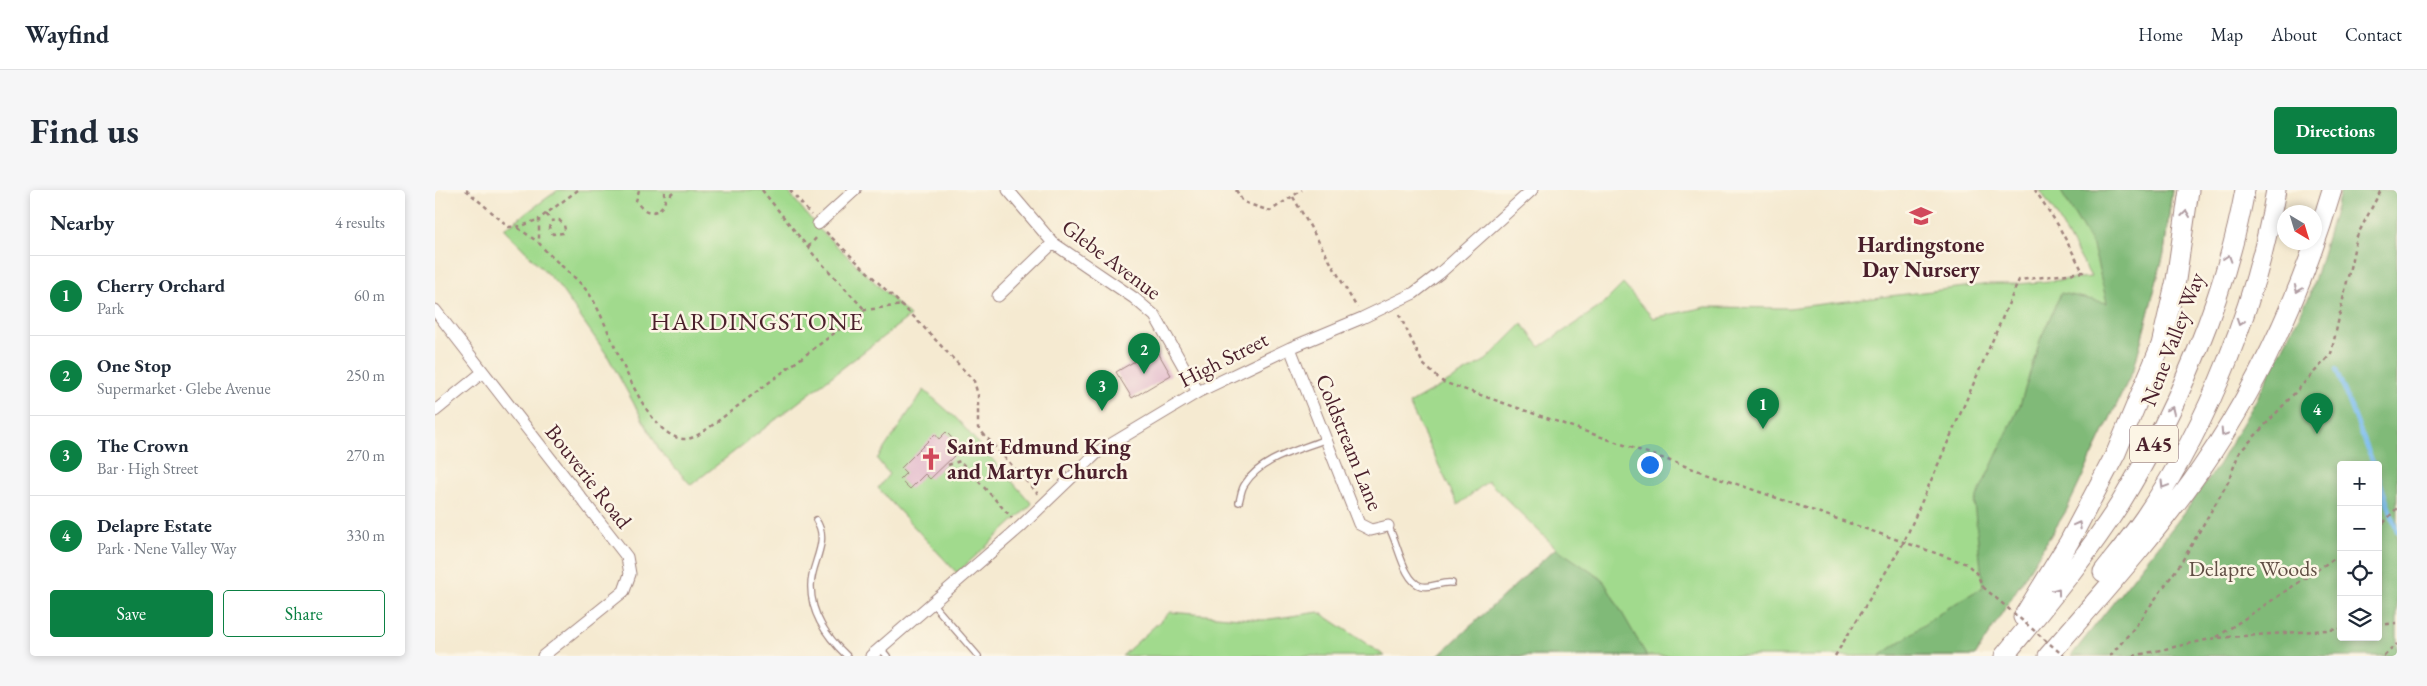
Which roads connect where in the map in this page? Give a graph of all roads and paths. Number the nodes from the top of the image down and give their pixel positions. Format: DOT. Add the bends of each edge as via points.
graph roads {
  1 [pos="466,190"];
  2 [pos="578,190"];
  3 [pos="639,190"];
  4 [pos="675,190"];
  5 [pos="763,190"];
  6 [pos="790,190"];
  7 [pos="855,190"];
  8 [pos="1008,190"];
  9 [pos="1236,190"];
  10 [pos="1302,190"];
  11 [pos="1532,190"];
  12 [pos="2035,190"];
  13 [pos="2189,190"];
  14 [pos="2332,190"];
  15 [pos="2381,190"];
  16 [pos="663,192"];
  17 [pos="2244,195"];
  18 [pos="1293,197"];
  19 [pos="2275,199"];
  20 [pos="546,214"];
  21 [pos="539,220"];
  22 [pos="552,221"];
  23 [pos="517,227"];
  24 [pos="821,227"];
  25 [pos="539,243"];
  26 [pos="1053,243"];
  27 [pos="808,247"];
  28 [pos="998,296"];
  29 [pos="902,305"];
  30 [pos="435,310"];
  31 [pos="865,310"];
  32 [pos="1400,317"];
  33 [pos="1362,318"];
  34 [pos="1290,348"];
  35 [pos="483,372"];
  36 [pos="1198,392"];
  37 [pos="435,411"];
  38 [pos="1326,439"];
  39 [pos="948,466"];
  40 [pos="1239,502"];
  41 [pos="1045,503"];
  42 [pos="2397,508"];
  43 [pos="816,520"];
  44 [pos="2382,524"];
  45 [pos="1388,526"];
  46 [pos="1020,527"];
  47 [pos="1904,542"];
  48 [pos="2337,557"];
  49 [pos="1452,583"];
  50 [pos="932,603"];
  51 [pos="2397,623"];
  52 [pos="2382,625"];
  53 [pos="2337,629"];
  54 [pos="2215,638"];
  55 [pos="2397,644"];
  56 [pos="879,653"];
  57 [pos="543,656"];
  58 [pos="847,656"];
  59 [pos="978,656"];
  60 [pos="1835,656"];
  61 [pos="1999,656"];
  62 [pos="2004,656"];
  63 [pos="2034,656"];
  64 [pos="2048,656"];
  65 [pos="2065,656"];
  66 [pos="2110,656"];
  67 [pos="2133,656"];
  68 [pos="2384,656"];
  1 -- 23 [label="path" via="509,227"];
  2 -- 20 [label="path"];
  3 -- 16 [label="path" via="636,201 647,212 660,209 666,198"];
  4 -- 16 [label="path" via="671,194"];
  5 -- 27 [label="path"];
  6 -- 24 [label="path"];
  7 -- 24 [label="street"];
  8 -- 26 [label="street, Glebe Avenue"];
  9 -- 18 [label="path" via="1243,202 1270,210"];
  10 -- 18 [label="path"];
  11 -- 33 [label="street, High Street" via="1414,293"];
  12 -- 47 [label="path" via="2083,272 2019,280"];
  61 -- 13 [label="highway, one-way" via="2069,542 2112,461 2157,354 2176,280"];
  14 -- 64 [label="highway, one-way" via="2317,244 2279,335 2238,411 2200,470"];
  15 -- 66 [label="path" via="2357,236 2331,354 2239,453 2228,482 2181,563"];
  62 -- 17 [label="highway, Nene Valley Way / A45, one-way" via="2053,596 2120,503 2158,439 2184,384 2209,318"];
  18 -- 33 [label="path"];
  19 -- 63 [label="highway, A45, one-way" via="2263,254 2237,331 2211,398 2184,452 2145,517 2077,607"];
  20 -- 21 [label="path"];
  20 -- 22 [label="path"];
  21 -- 23 [label="path"];
  21 -- 25 [label="path"];
  22 -- 22 [label="path" via="562,222 563,233 553,234 549,228"];
  23 -- 25 [label="path"];
  24 -- 27 [label="path"];
  24 -- 29 [label="path"];
  25 -- 31 [label="path" via="590,296 629,382 652,416 667,431 682,439 692,438 711,427"];
  26 -- 28 [label="street"];
  26 -- 36 [label="street, Glebe Avenue" via="1155,316"];
  27 -- 31 [label="path"];
  29 -- 31 [label="path"];
  29 -- 41 [label="path" via="974,381 978,395 978,428"];
  30 -- 35 [label="street, Bouverie Road"];
  32 -- 47 [label="path" via="1423,364 1443,382"];
  33 -- 34 [label="street, High Street"];
  34 -- 36 [label="street, High Street"];
  34 -- 38 [label="street, Coldstream Lane"];
  35 -- 37 [label="street"];
  35 -- 57 [label="street, Bouverie Road" via="627,557 630,574 624,591"];
  36 -- 41 [label="street, High Street" via="1098,452"];
  38 -- 40 [label="lane" via="1273,460 1254,472 1243,485"];
  38 -- 45 [label="street, Coldstream Lane" via="1359,524 1371,530"];
  39 -- 46 [label="path" via="960,461"];
  41 -- 46 [label="street, High Street"];
  42 -- 44 [label="path"];
  43 -- 58 [label="lane" via="822,528 821,548 811,586 817,618 834,644"];
  45 -- 49 [label="lane" via="1396,540 1400,559 1414,582 1429,587"];
  46 -- 50 [label="street, High Street"];
  47 -- 60 [label="path"];
  47 -- 65 [label="path, bridge" via="1967,564 1983,587"];
  48 -- 54 [label="path"];
  50 -- 56 [label="street, High Street"];
  50 -- 59 [label="lane"];
  51 -- 52 [label="path"];
  53 -- 54 [label="path"];
  54 -- 67 [label="path"];
  55 -- 68 [label="path"];
}
